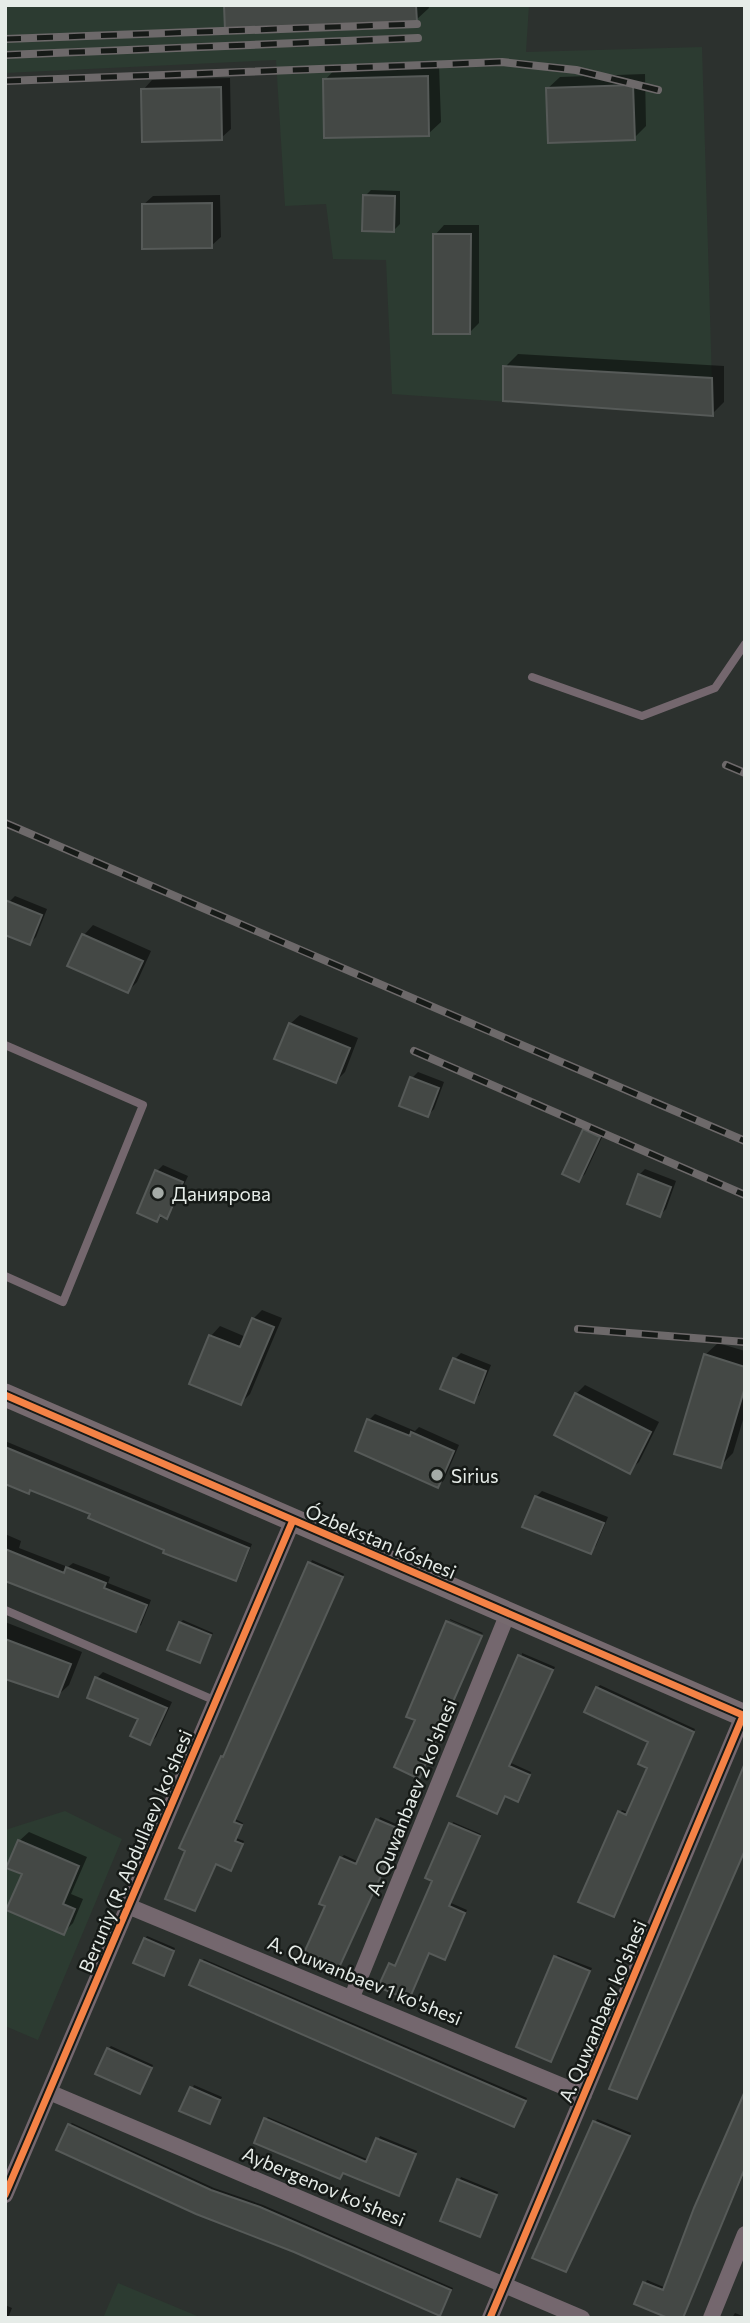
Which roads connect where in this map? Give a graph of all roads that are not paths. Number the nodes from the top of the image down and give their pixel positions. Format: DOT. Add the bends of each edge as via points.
graph roads {
  1 [pos="745,644"];
  2 [pos="532,677"];
  3 [pos="5,1045"];
  4 [pos="5,1276"];
  5 [pos="5,1395"];
  6 [pos="293,1520"];
  7 [pos="5,1610"];
  8 [pos="509,1613"];
  9 [pos="216,1701"];
  10 [pos="744,1716"];
  11 [pos="128,1906"];
  12 [pos="352,1997"];
  13 [pos="49,2092"];
  14 [pos="584,2095"];
  15 [pos="5,2195"];
  16 [pos="745,2234"];
  17 [pos="504,2285"];
  18 [pos="490,2318"];
  19 [pos="582,2318"];
  20 [pos="711,2318"];
  1 -- 2 [label="lane" via="715,688 642,716"];
  3 -- 4 [label="lane" via="143,1105 63,1302"];
  5 -- 6 [label="street, Ózbekstan kóshesi"];
  6 -- 8 [label="street, Ózbekstan kóshesi"];
  6 -- 9 [label="street, Beruniy (R. Abdullaev) ko'shesi"];
  7 -- 9 [label="lane"];
  8 -- 10 [label="street, Ózbekstan kóshesi"];
  8 -- 12 [label="street, A. Quwanbaev 2 ko'shesi"];
  9 -- 11 [label="street, Beruniy (R. Abdullaev) ko'shesi"];
  10 -- 14 [label="street, A. Quwanbaev ko'shesi"];
  11 -- 12 [label="street, A. Quwanbaev 1 ko'shesi"];
  11 -- 13 [label="street, Beruniy (R. Abdullaev) ko'shesi"];
  12 -- 14 [label="street, A. Quwanbaev 1 ko'shesi"];
  13 -- 15 [label="street, Beruniy (R. Abdullaev) ko'shesi"];
  13 -- 17 [label="street, Aybergenov ko'shesi"];
  14 -- 17 [label="street, A. Quwanbaev ko'shesi"];
  16 -- 20 [label="street"];
  17 -- 18 [label="street, A. Quwanbaev ko'shesi"];
  17 -- 19 [label="street, Aybergenov ko'shesi"];
}
